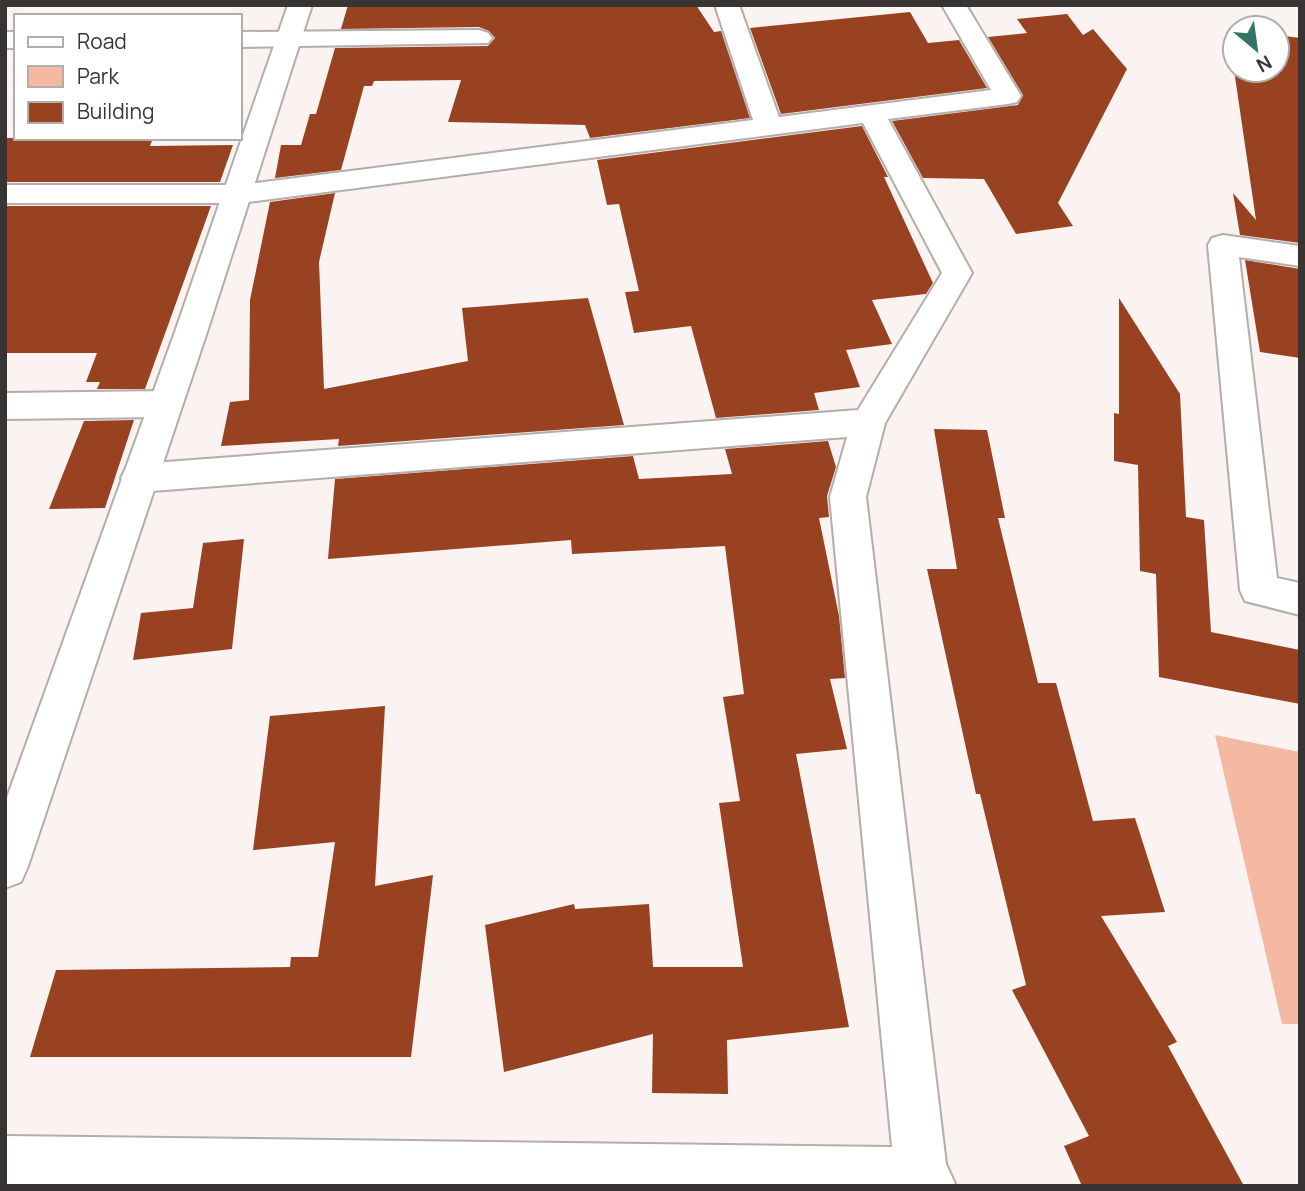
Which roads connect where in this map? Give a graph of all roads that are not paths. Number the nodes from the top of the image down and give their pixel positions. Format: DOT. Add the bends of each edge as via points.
graph roads {
  1 [pos="300,5"];
  2 [pos="727,5"];
  3 [pos="956,5"];
  4 [pos="480,38"];
  5 [pos="289,39"];
  6 [pos="242,40"];
  7 [pos="872,115"];
  8 [pos="768,125"];
  9 [pos="5,194"];
  10 [pos="240,194"];
  11 [pos="1300,256"];
  12 [pos="164,404"];
  13 [pos="5,406"];
  14 [pos="868,422"];
  15 [pos="139,478"];
  16 [pos="1300,599"];
  17 [pos="5,866"];
  18 [pos="5,1162"];
  19 [pos="926,1180"];
  1 -- 5 [label="street"];
  2 -- 8 [label="street"];
  3 -- 7 [label="street" via="1008,96"];
  4 -- 5 [label="street"];
  5 -- 6 [label="street"];
  5 -- 10 [label="street"];
  7 -- 8 [label="street"];
  7 -- 14 [label="street" via="957,273"];
  8 -- 10 [label="street"];
  9 -- 10 [label="street"];
  10 -- 12 [label="street"];
  11 -- 16 [label="street" via="1223,245 1259,590"];
  12 -- 13 [label="street"];
  12 -- 15 [label="street"];
  14 -- 15 [label="street"];
  14 -- 19 [label="street" via="848,497"];
  15 -- 17 [label="street"];
  18 -- 19 [label="street"];
}
